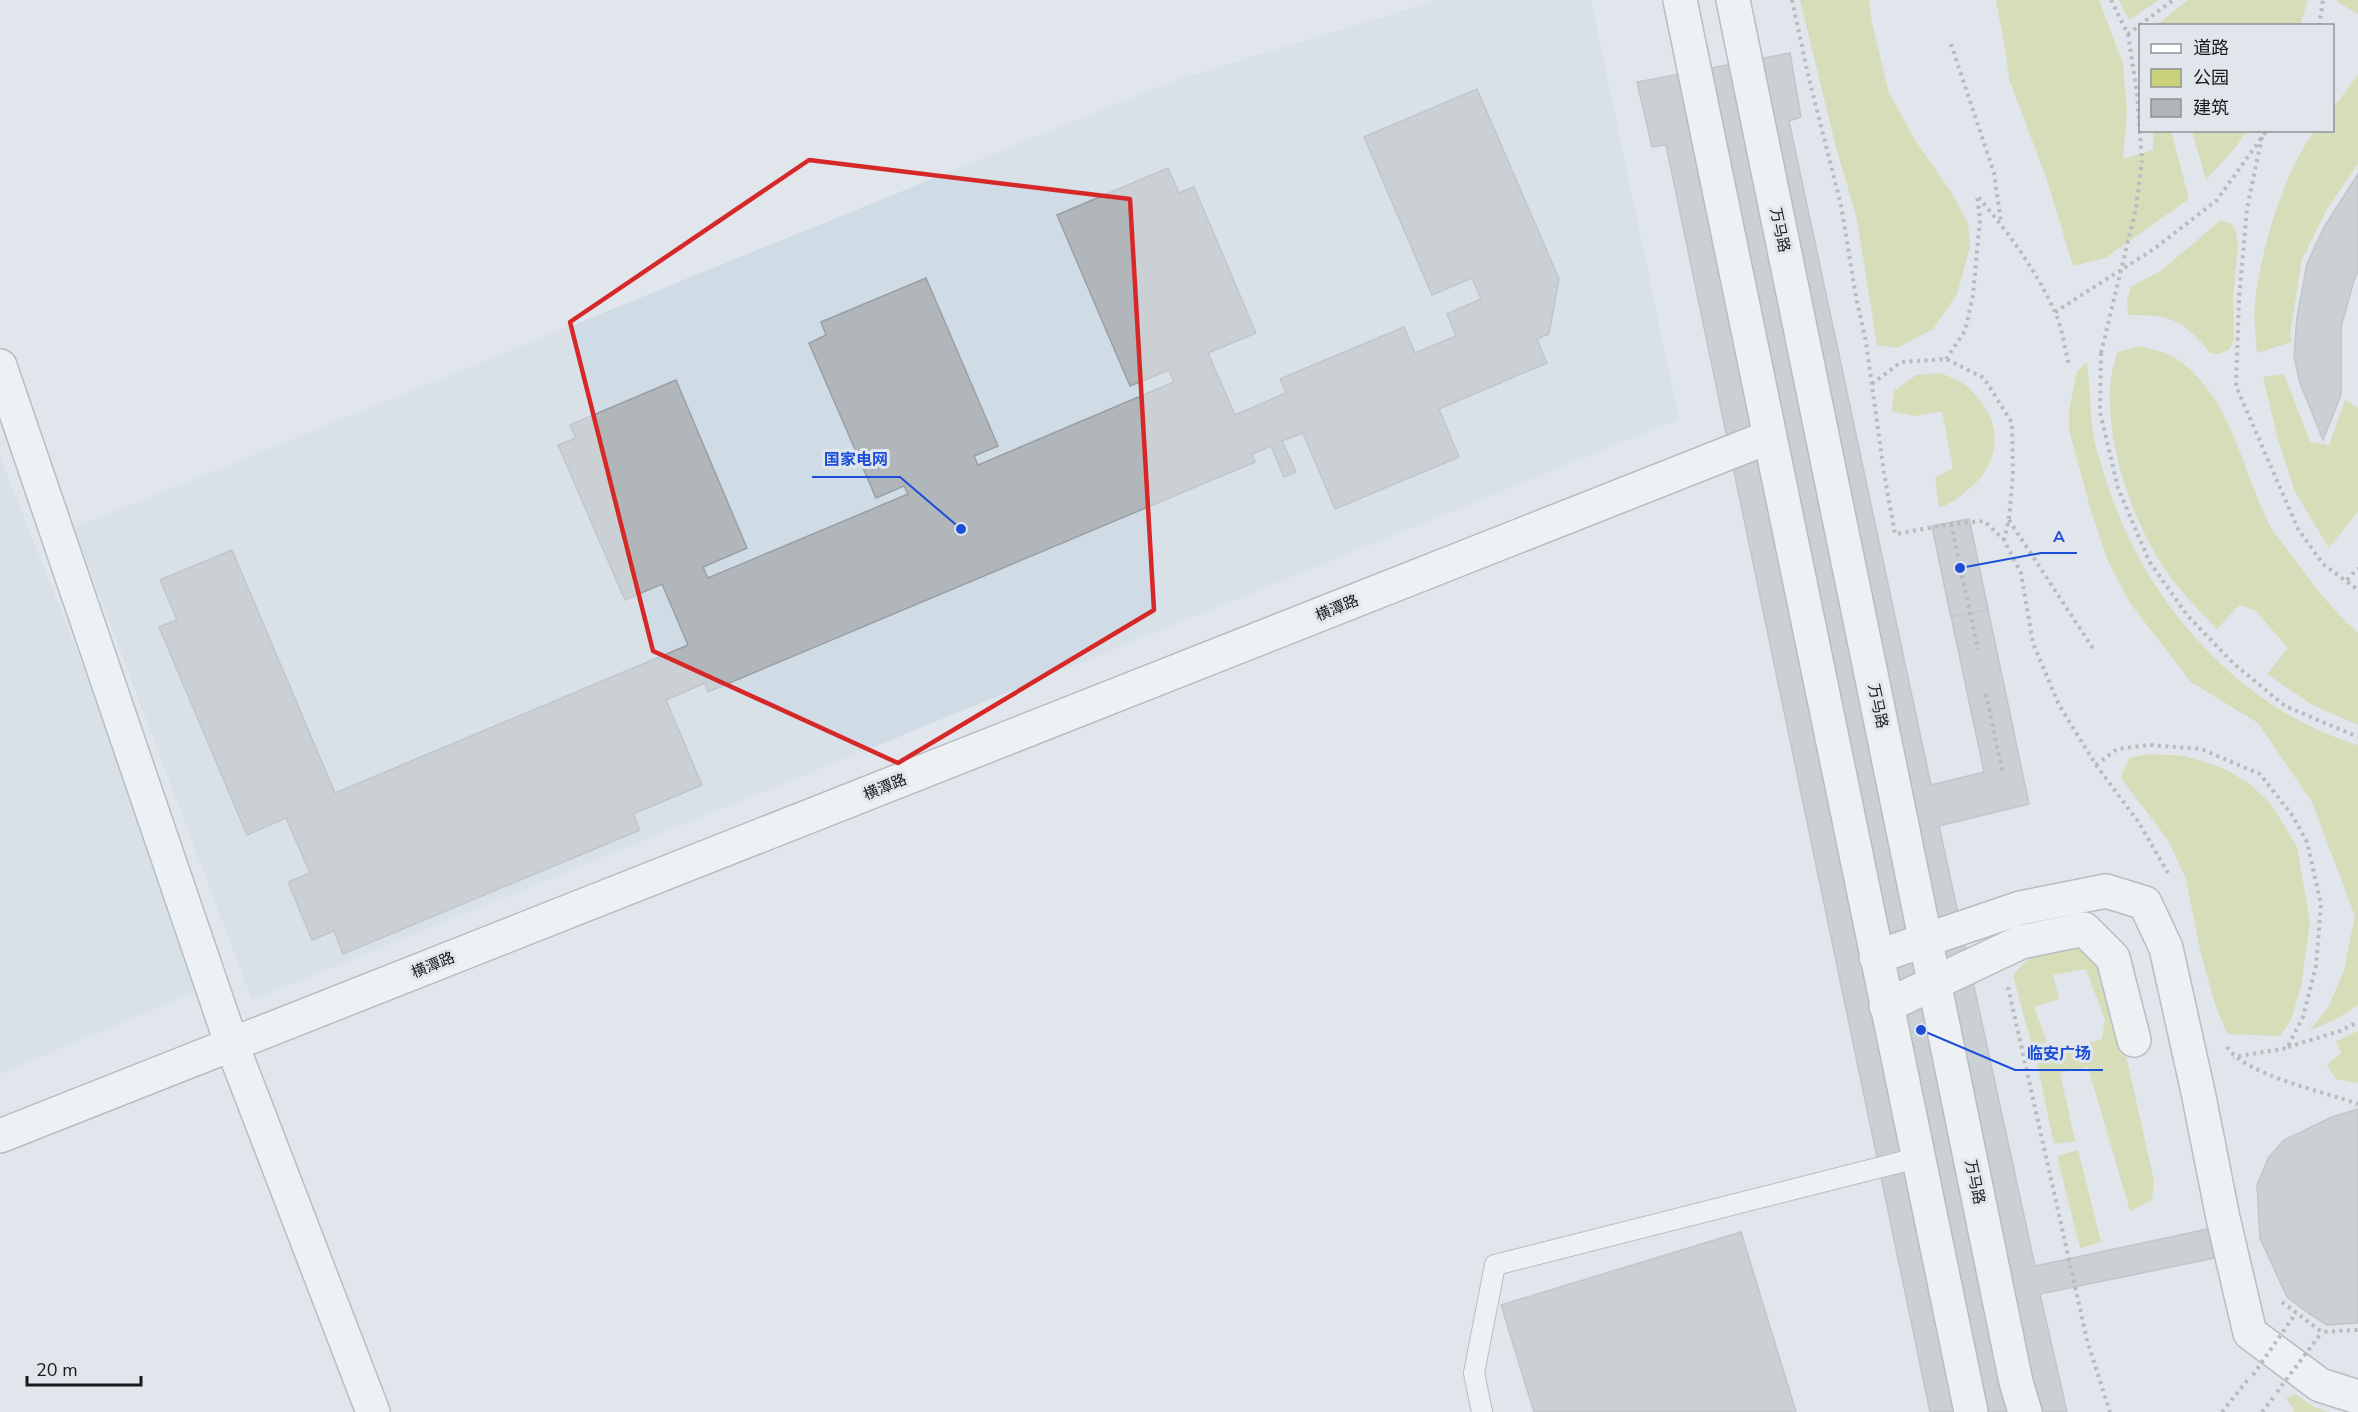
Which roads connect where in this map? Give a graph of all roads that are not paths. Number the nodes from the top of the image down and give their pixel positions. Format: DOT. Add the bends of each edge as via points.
graph roads {
  1 [pos="1680,0"];
  2 [pos="1733,0"];
  3 [pos="0,366"];
  4 [pos="1769,437"];
  5 [pos="1926,940"];
  6 [pos="1876,957"];
  7 [pos="1934,983"];
  8 [pos="1886,1006"];
  9 [pos="2134,1040"];
  10 [pos="232,1044"];
  11 [pos="0,1136"];
  12 [pos="1917,1158"];
  13 [pos="2358,1397"];
  14 [pos="373,1412"];
  15 [pos="1482,1412"];
  16 [pos="1971,1412"];
  17 [pos="2025,1412"];
  1 -- 4 [label="street"];
  2 -- 5 [label="street, 万马路"];
  3 -- 10 [label="street"];
  4 -- 6 [label="street"];
  4 -- 10 [label="street, 横潭路"];
  5 -- 6 [label="street"];
  5 -- 7 [label="street, 万马路"];
  5 -- 13 [label="street" via="2020,908 2106,891 2145,903 2166,948 2250,1333 2320,1385"];
  6 -- 8 [label="street"];
  7 -- 8 [label="street"];
  7 -- 9 [label="street" via="2021,942 2084,929 2113,958"];
  7 -- 17 [label="street, 万马路"];
  8 -- 12 [label="street"];
  10 -- 11 [label="street, 横潭路"];
  10 -- 14 [label="street"];
  12 -- 15 [label="lane" via="1495,1264 1474,1373"];
  12 -- 16 [label="street"];
}
